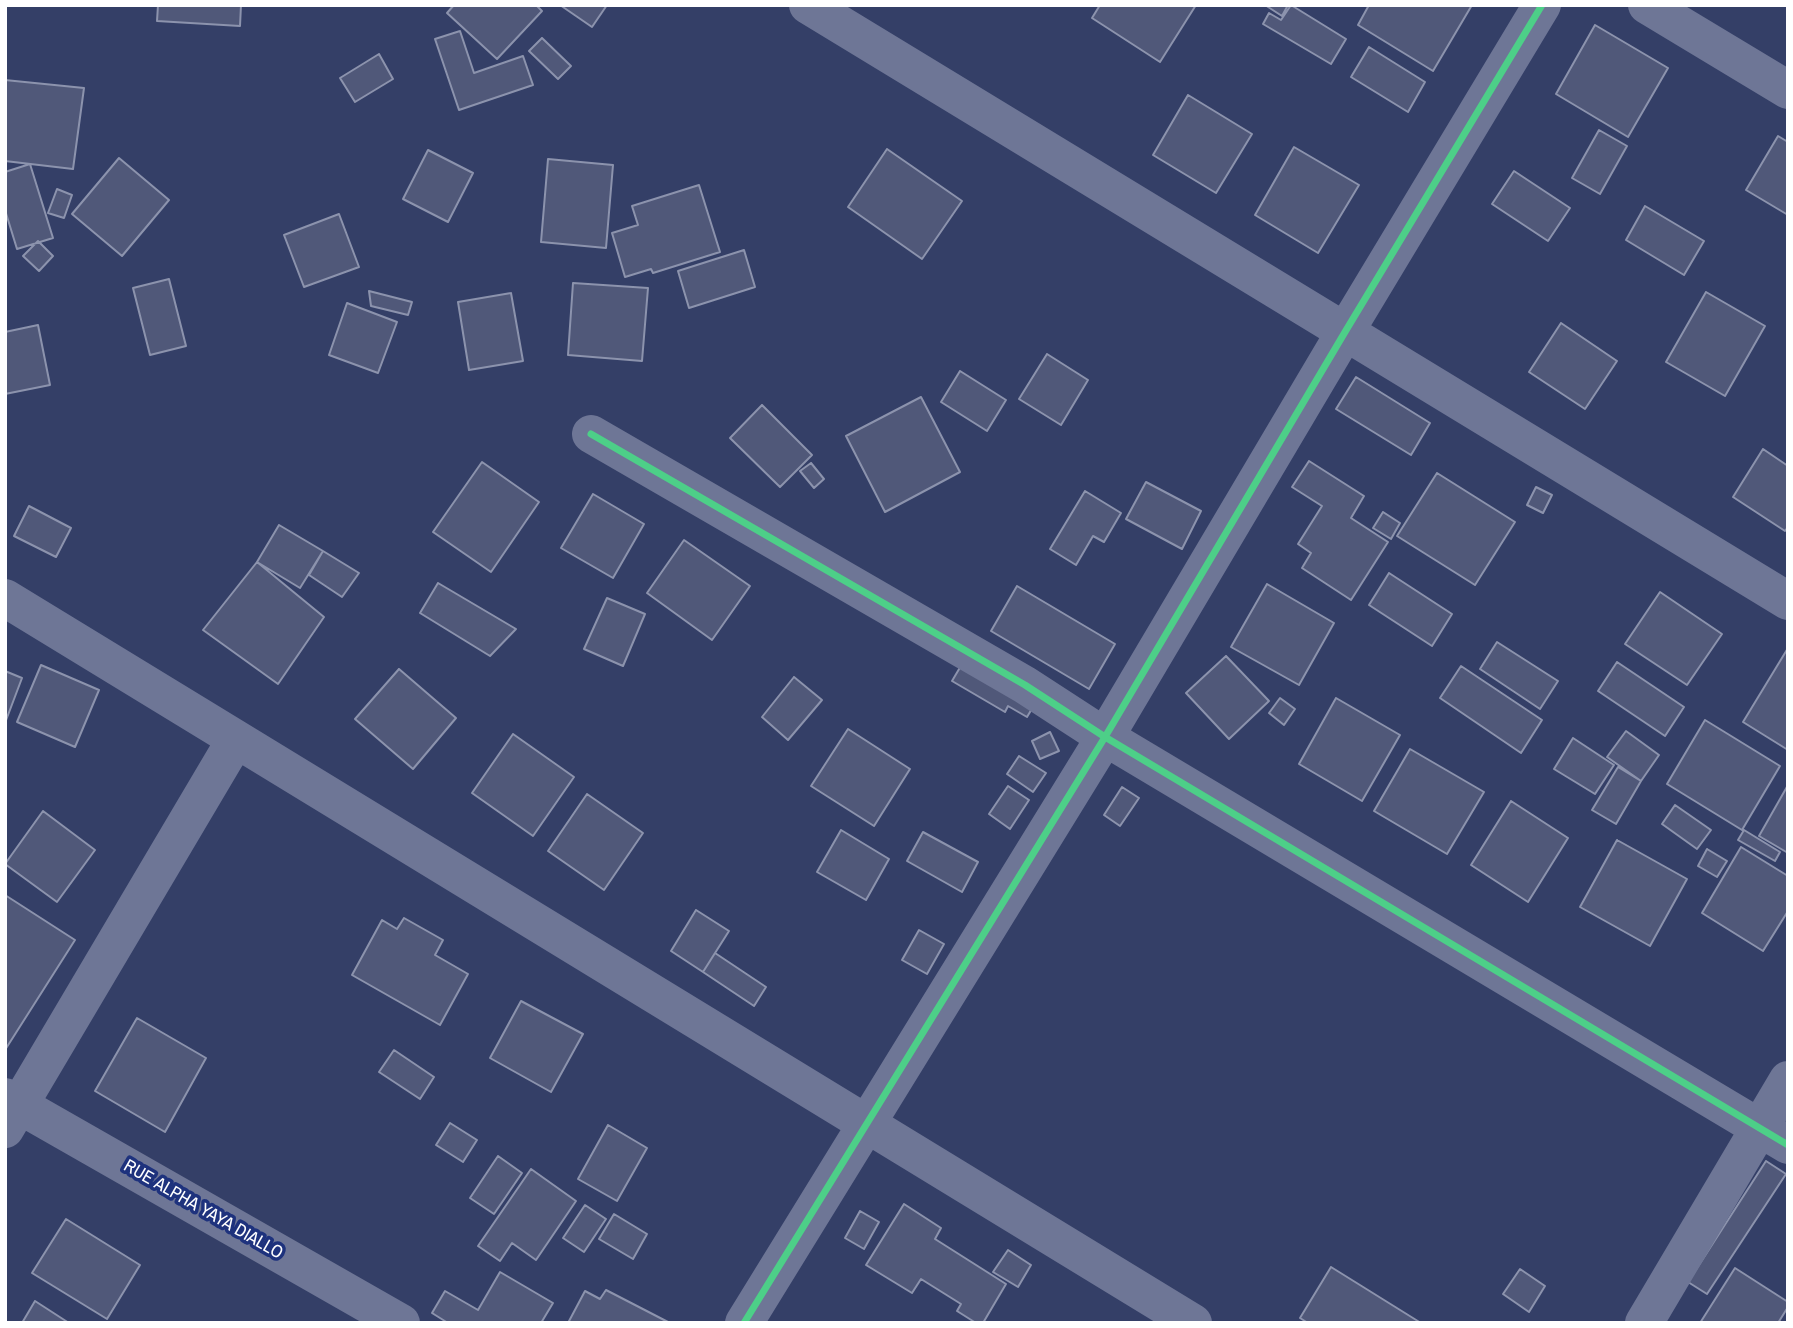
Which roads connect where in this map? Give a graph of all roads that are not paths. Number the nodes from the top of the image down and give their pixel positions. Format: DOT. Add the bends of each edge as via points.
graph roads {
  1 [pos="808,5"];
  2 [pos="1542,5"];
  3 [pos="1647,5"];
  4 [pos="1788,90"];
  5 [pos="1345,332"];
  6 [pos="591,434"];
  7 [pos="5,598"];
  8 [pos="1788,601"];
  9 [pos="1105,737"];
  10 [pos="236,739"];
  11 [pos="1788,1080"];
  12 [pos="10,1110"];
  13 [pos="866,1123"];
  14 [pos="1774,1137"];
  15 [pos="401,1323"];
  16 [pos="744,1323"];
  17 [pos="1193,1323"];
  18 [pos="1644,1323"];
  1 -- 5 [label="street"];
  2 -- 5 [label="street"];
  3 -- 4 [label="street"];
  5 -- 8 [label="street"];
  5 -- 9 [label="street"];
  6 -- 9 [label="street" via="1026,685"];
  7 -- 10 [label="street"];
  9 -- 13 [label="street"];
  9 -- 14 [label="street"];
  10 -- 12 [label="street"];
  10 -- 13 [label="street"];
  11 -- 14 [label="street"];
  12 -- 15 [label="street, RUE ALPHA YAYA DIALLO"];
  13 -- 16 [label="street"];
  13 -- 17 [label="street"];
  14 -- 18 [label="street"];
}
